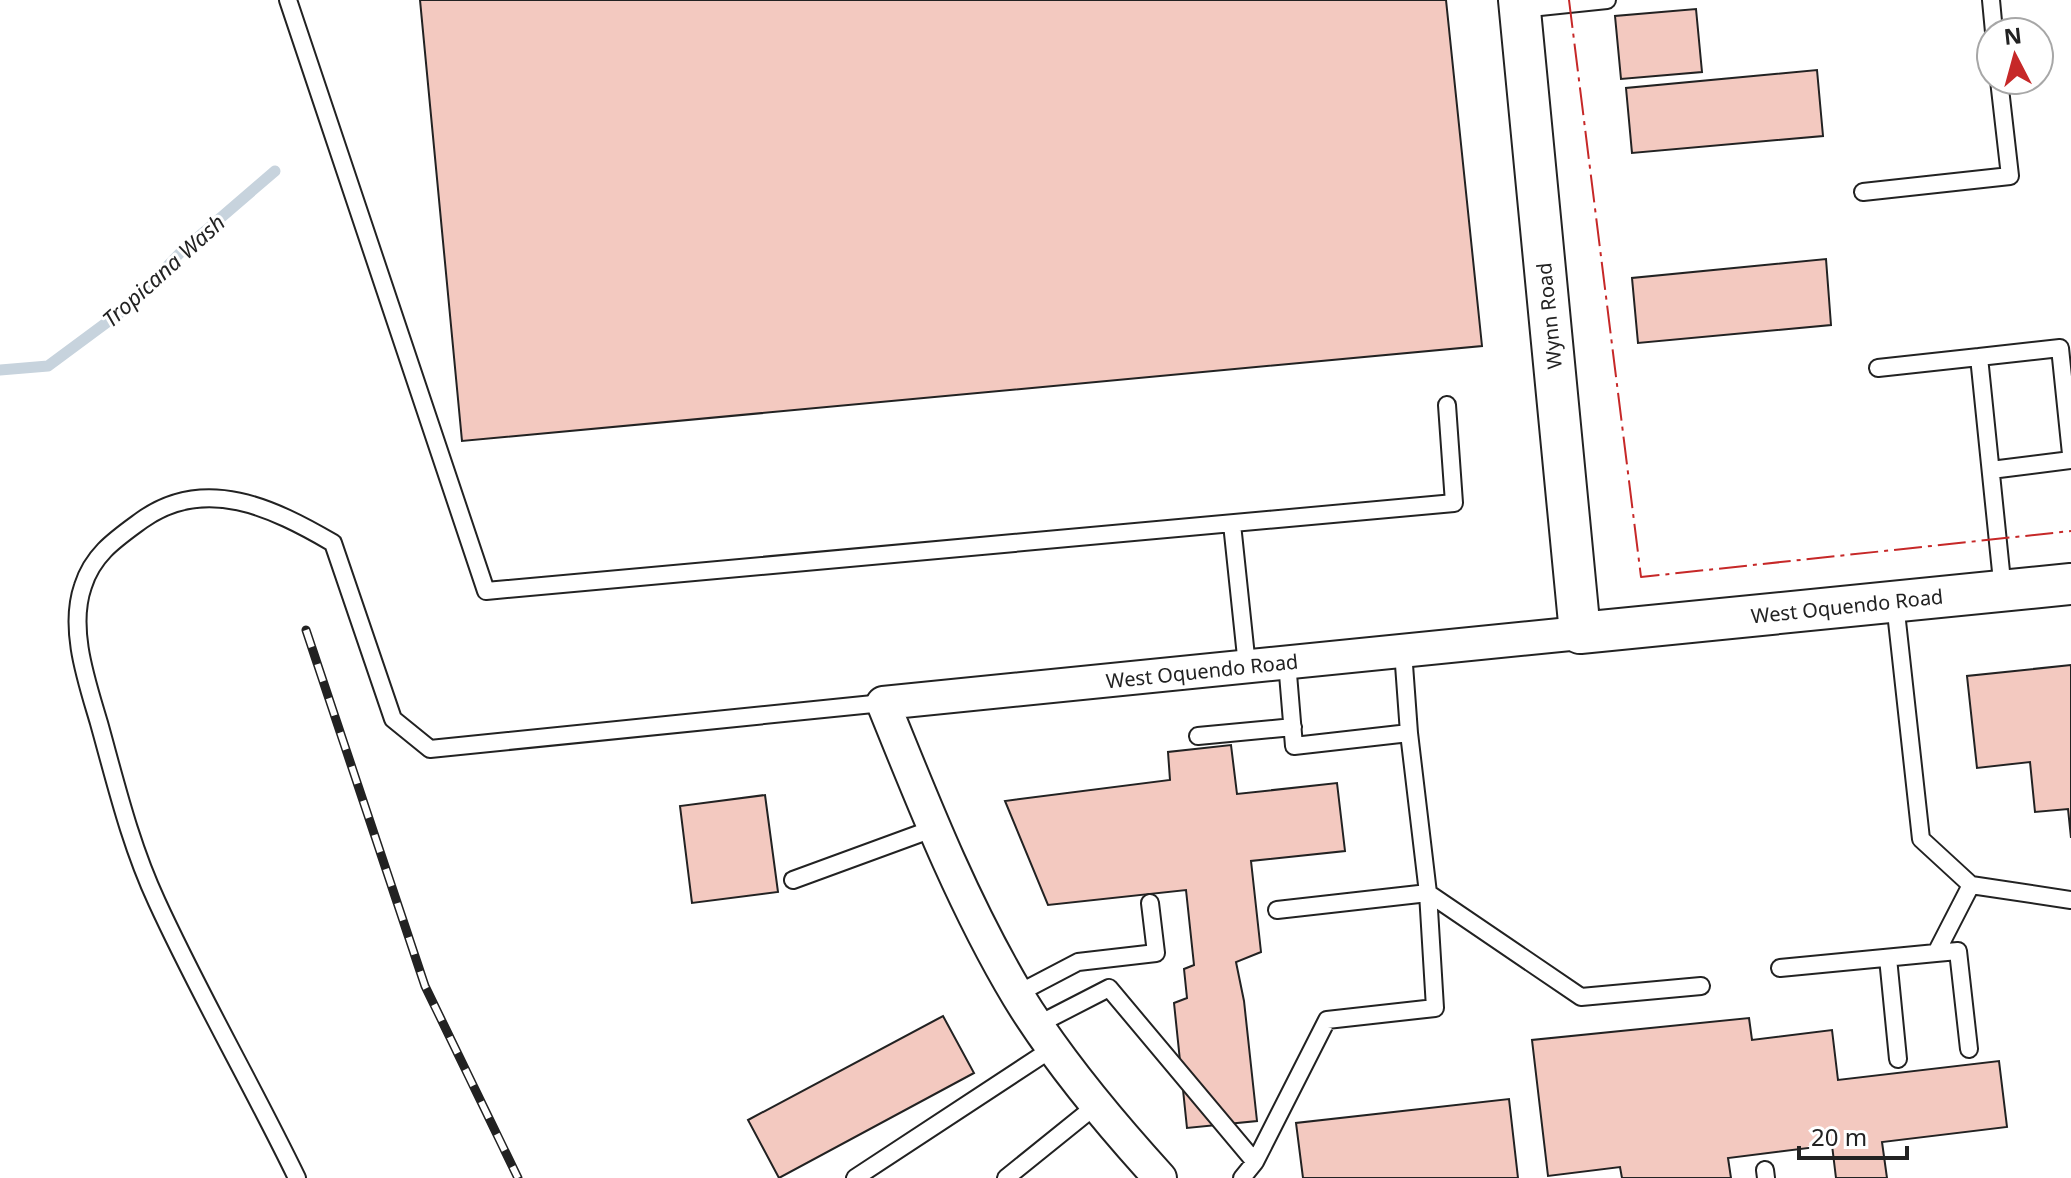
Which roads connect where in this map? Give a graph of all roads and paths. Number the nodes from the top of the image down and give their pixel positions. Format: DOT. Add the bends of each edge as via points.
graph roads {
  1 [pos="288,0"];
  2 [pos="1607,0"];
  3 [pos="1588,1"];
  4 [pos="1519,5"];
  5 [pos="2001,96"];
  6 [pos="1863,192"];
  7 [pos="1979,357"];
  8 [pos="1878,368"];
  9 [pos="1447,405"];
  10 [pos="2071,454"];
  11 [pos="2071,460"];
  12 [pos="1991,470"];
  13 [pos="1232,524"];
  14 [pos="2071,584"];
  15 [pos="2003,591"];
  16 [pos="1895,601"];
  17 [pos="1580,633"];
  18 [pos="1403,651"];
  19 [pos="1287,662"];
  20 [pos="1247,666"];
  21 [pos="883,703"];
  22 [pos="1293,727"];
  23 [pos="1409,733"];
  24 [pos="1198,736"];
  25 [pos="935,828"];
  26 [pos="793,880"];
  27 [pos="1971,885"];
  28 [pos="1428,893"];
  29 [pos="2071,900"];
  30 [pos="1150,903"];
  31 [pos="1277,910"];
  32 [pos="1936,953"];
  33 [pos="1888,958"];
  34 [pos="1780,968"];
  35 [pos="1701,986"];
  36 [pos="1017,994"];
  37 [pos="1045,1036"];
  38 [pos="1969,1049"];
  39 [pos="1898,1059"];
  40 [pos="1099,1103"];
  41 [pos="1255,1162"];
  42 [pos="297,1178"];
  43 [pos="855,1178"];
  44 [pos="1006,1178"];
  45 [pos="1160,1178"];
  46 [pos="1242,1178"];
  1 -- 13 [label="lane" via="486,591"];
  2 -- 3 [label="lane"];
  3 -- 4 [label="lane"];
  4 -- 17 [label="street, Wynn Road"];
  5 -- 6 [label="lane" via="2010,176"];
  7 -- 8 [label="lane"];
  7 -- 10 [label="lane" via="2060,348"];
  7 -- 12 [label="lane"];
  9 -- 13 [label="lane" via="1454,503"];
  11 -- 12 [label="lane"];
  12 -- 15 [label="lane"];
  13 -- 20 [label="lane"];
  14 -- 15 [label="street, West Oquendo Road"];
  15 -- 16 [label="street, West Oquendo Road"];
  16 -- 17 [label="street, West Oquendo Road"];
  16 -- 27 [label="lane" via="1921,839"];
  17 -- 18 [label="street, West Oquendo Road"];
  18 -- 19 [label="street, West Oquendo Road"];
  18 -- 23 [label="lane"];
  19 -- 20 [label="street, West Oquendo Road"];
  19 -- 22 [label="lane"];
  20 -- 21 [label="street, West Oquendo Road"];
  21 -- 25 [label="street"];
  21 -- 42 [label="lane" via="430,749 393,719 333,543 250,503 200,498 164,504 102,550 82,588 78,650 123,817 157,901"];
  22 -- 23 [label="lane" via="1294,746"];
  22 -- 24 [label="lane"];
  23 -- 28 [label="lane"];
  25 -- 26 [label="lane"];
  25 -- 36 [label="street"];
  27 -- 29 [label="lane"];
  27 -- 32 [label="lane"];
  28 -- 31 [label="lane"];
  28 -- 35 [label="lane" via="1581,997"];
  28 -- 41 [label="lane" via="1435,1008 1327,1020"];
  30 -- 36 [label="lane" via="1156,953 1078,962"];
  32 -- 33 [label="lane"];
  32 -- 38 [label="lane" via="1958,951"];
  33 -- 34 [label="lane"];
  33 -- 39 [label="lane"];
  36 -- 37 [label="street"];
  37 -- 40 [label="street"];
  37 -- 41 [label="lane" via="1109,988"];
  37 -- 43 [label="lane"];
  40 -- 44 [label="lane"];
  40 -- 45 [label="street"];
  41 -- 46 [label="lane"];
}
